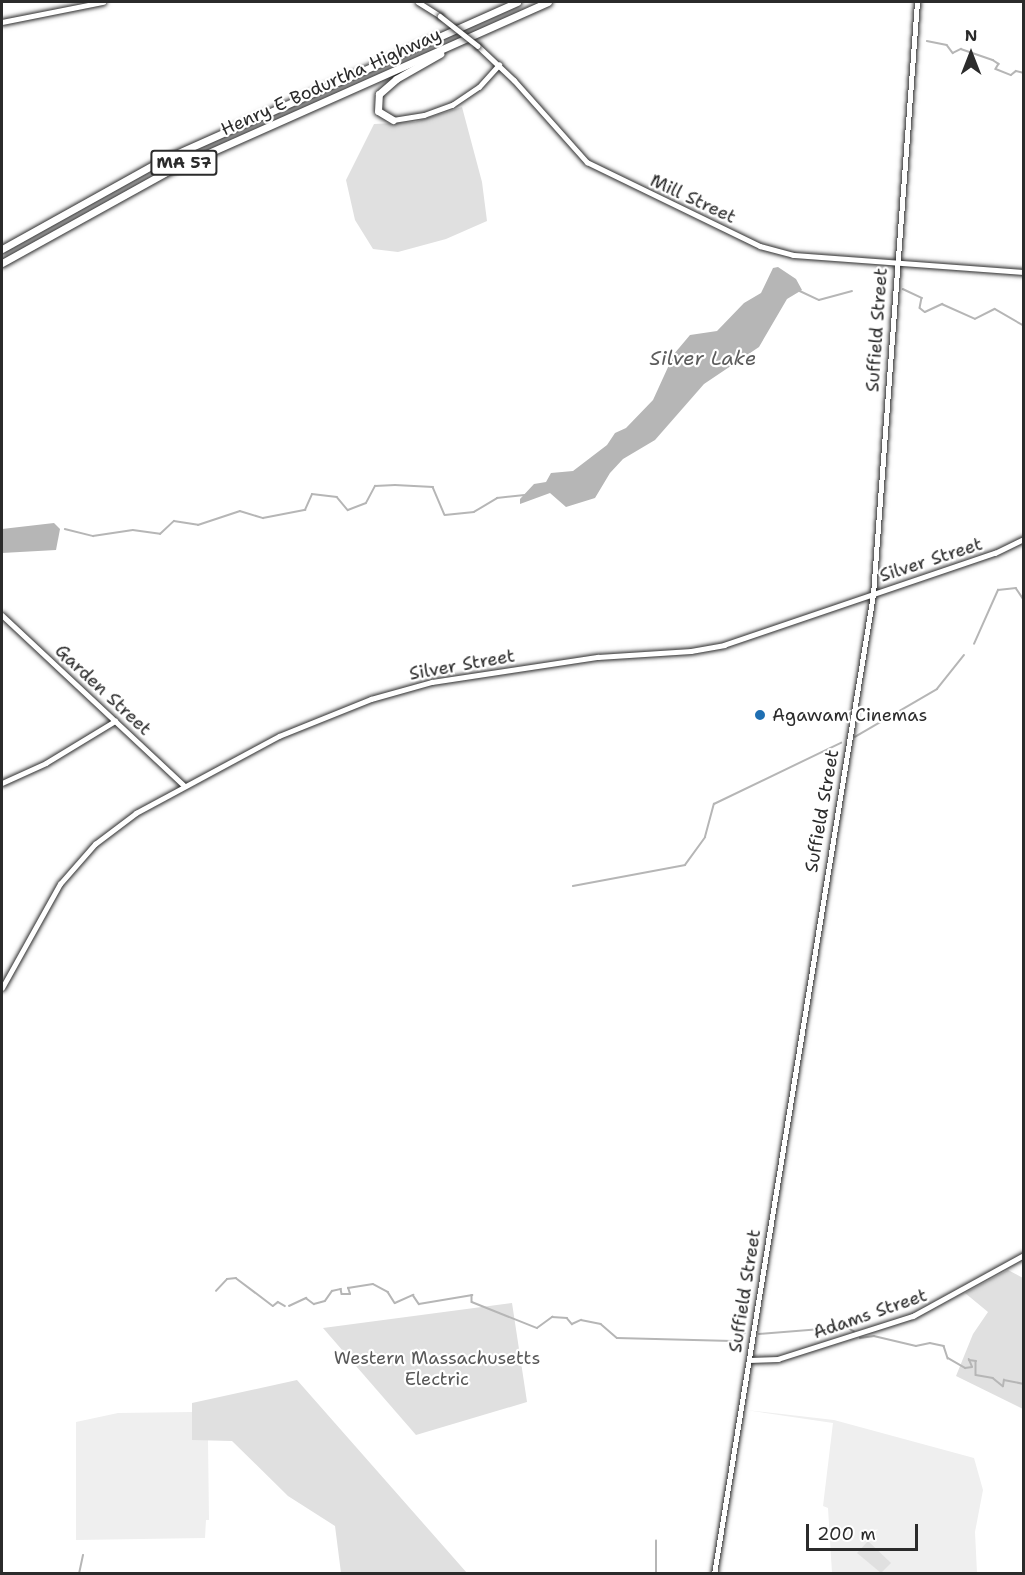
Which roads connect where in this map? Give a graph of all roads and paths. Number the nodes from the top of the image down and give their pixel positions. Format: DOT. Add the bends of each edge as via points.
graph roads {
  1 [pos="103,2"];
  2 [pos="418,2"];
  3 [pos="517,2"];
  4 [pos="548,2"];
  5 [pos="918,2"];
  6 [pos="504,21"];
  7 [pos="2,22"];
  8 [pos="499,65"];
  9 [pos="393,120"];
  10 [pos="2,249"];
  11 [pos="2,263"];
  12 [pos="896,264"];
  13 [pos="1023,272"];
  14 [pos="1023,539"];
  15 [pos="873,594"];
  16 [pos="2,615"];
  17 [pos="115,721"];
  18 [pos="2,783"];
  19 [pos="185,786"];
  20 [pos="2,988"];
  21 [pos="1023,1255"];
  22 [pos="749,1360"];
  23 [pos="714,1574"];
  1 -- 7 [label="street"];
  2 -- 8 [label="street, Mill Street, bridge"];
  3 -- 10 [label="highway, Henry E Bodurtha Highway / MA 57" via="158,162"];
  4 -- 6 [label="highway, Henry E Bodurtha Highway / MA 57"];
  5 -- 12 [label="main road, Suffield Street"];
  6 -- 9 [label="highway" via="387,86 378,96 376,107"];
  6 -- 11 [label="highway, Henry E Bodurtha Highway / MA 57" via="166,172"];
  8 -- 9 [label="street" via="479,87 452,105"];
  8 -- 12 [label="street, Mill Street" via="577,153 607,173 773,250"];
  12 -- 13 [label="street, Mill Street"];
  12 -- 15 [label="main road, Suffield Street"];
  14 -- 15 [label="street, Silver Street" via="995,553"];
  15 -- 19 [label="street, Silver Street" via="712,648 598,657 410,687 279,735"];
  15 -- 22 [label="main road, Suffield Street"];
  16 -- 17 [label="street, Garden Street"];
  17 -- 18 [label="street"];
  17 -- 19 [label="street, Garden Street"];
  19 -- 20 [label="street, Silver Street" via="128,818 77,862"];
  21 -- 22 [label="street, Adams Street" via="914,1316 778,1359"];
  22 -- 23 [label="main road, Suffield Street"];
}
